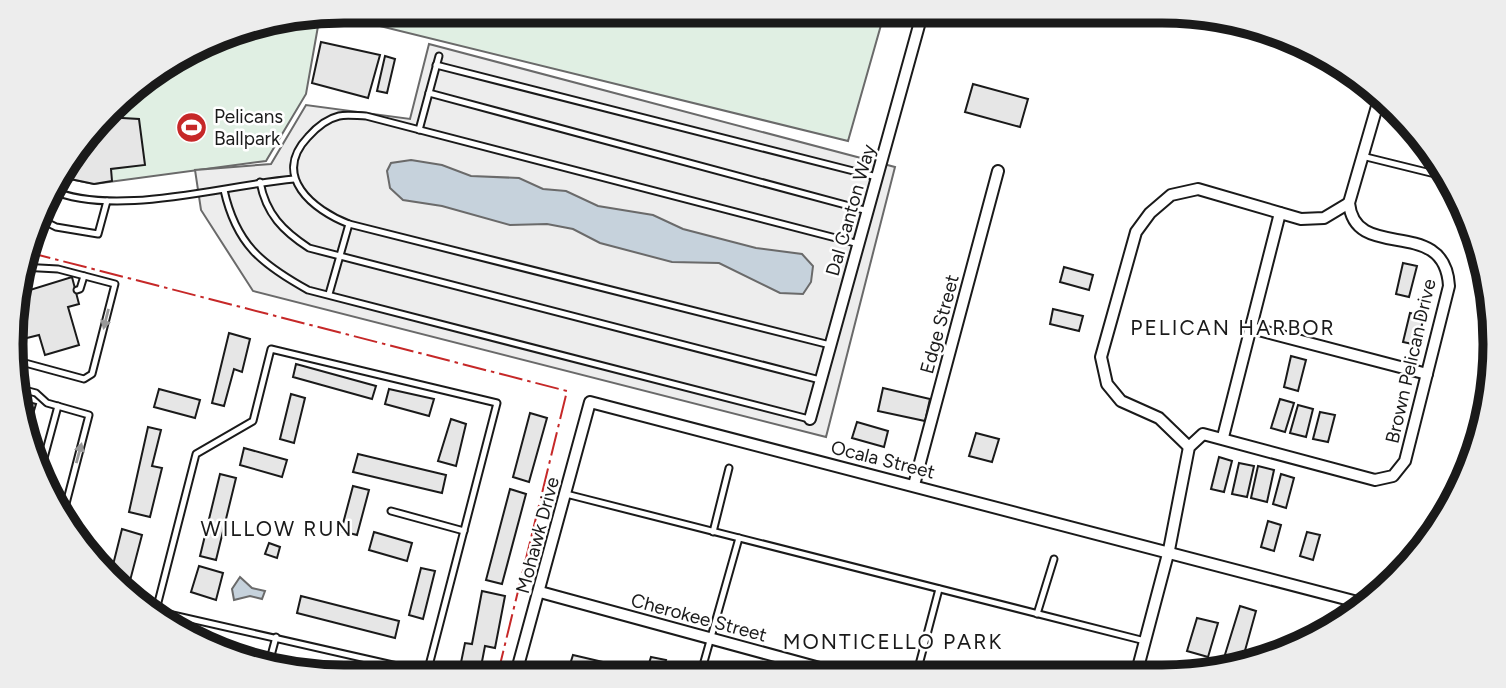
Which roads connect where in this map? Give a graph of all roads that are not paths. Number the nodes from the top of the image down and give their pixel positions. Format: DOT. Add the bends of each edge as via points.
graph roads {
  1 [pos="919,23"];
  2 [pos="439,56"];
  3 [pos="436,65"];
  4 [pos="429,93"];
  5 [pos="1377,105"];
  6 [pos="419,130"];
  7 [pos="1362,156"];
  8 [pos="998,171"];
  9 [pos="1435,175"];
  10 [pos="877,177"];
  11 [pos="294,179"];
  12 [pos="260,182"];
  13 [pos="224,190"];
  14 [pos="60,194"];
  15 [pos="107,201"];
  16 [pos="1349,202"];
  17 [pos="868,211"];
  18 [pos="1280,213"];
  19 [pos="47,222"];
  20 [pos="349,224"];
  21 [pos="859,244"];
  22 [pos="340,257"];
  23 [pos="32,268"];
  24 [pos="84,276"];
  25 [pos="77,290"];
  26 [pos="329,293"];
  27 [pos="1251,328"];
  28 [pos="830,345"];
  29 [pos="23,362"];
  30 [pos="1427,374"];
  31 [pos="820,380"];
  32 [pos="26,390"];
  33 [pos="590,402"];
  34 [pos="58,406"];
  35 [pos="810,419"];
  36 [pos="1223,437"];
  37 [pos="1189,447"];
  38 [pos="44,458"];
  39 [pos="729,468"];
  40 [pos="914,485"];
  41 [pos="566,495"];
  42 [pos="66,505"];
  43 [pos="391,511"];
  44 [pos="464,531"];
  45 [pos="713,532"];
  46 [pos="738,538"];
  47 [pos="1169,550"];
  48 [pos="1054,559"];
  49 [pos="939,589"];
  50 [pos="540,592"];
  51 [pos="1356,600"];
  52 [pos="157,605"];
  53 [pos="1037,614"];
  54 [pos="173,616"];
  55 [pos="276,637"];
  56 [pos="710,638"];
  57 [pos="1145,641"];
  58 [pos="271,656"];
  59 [pos="387,665"];
  60 [pos="430,665"];
  61 [pos="519,665"];
  62 [pos="703,665"];
  63 [pos="809,665"];
  64 [pos="919,665"];
  65 [pos="1139,665"];
  1 -- 10 [label="street, Dal Canton Way"];
  2 -- 3 [label="lane"];
  3 -- 4 [label="lane"];
  3 -- 10 [label="lane"];
  4 -- 6 [label="lane"];
  4 -- 17 [label="lane"];
  5 -- 7 [label="street"];
  6 -- 11 [label="lane" via="366,116 338,116 318,126 301,144"];
  6 -- 21 [label="lane"];
  7 -- 9 [label="lane"];
  7 -- 16 [label="street"];
  8 -- 40 [label="street, Edge Street"];
  10 -- 17 [label="street, Dal Canton Way"];
  11 -- 12 [label="lane"];
  11 -- 20 [label="lane" via="325,214"];
  12 -- 13 [label="lane"];
  12 -- 22 [label="lane" via="272,217 289,235 309,248"];
  13 -- 15 [label="lane"];
  13 -- 26 [label="lane" via="230,216 249,248 275,272 308,290"];
  14 -- 15 [label="lane"];
  15 -- 19 [label="lane" via="98,234"];
  16 -- 18 [label="street" via="1324,218 1301,219"];
  16 -- 30 [label="street, Brown Pelican Drive" via="1350,216 1362,232 1427,247 1439,254 1448,269 1449,286"];
  17 -- 21 [label="street, Dal Canton Way"];
  18 -- 27 [label="street"];
  18 -- 37 [label="street" via="1198,189 1171,195 1136,233 1101,357 1107,384 1121,401 1159,418"];
  20 -- 22 [label="lane"];
  20 -- 28 [label="lane"];
  21 -- 28 [label="street, Dal Canton Way"];
  22 -- 26 [label="lane"];
  22 -- 31 [label="lane"];
  23 -- 24 [label="lane"];
  24 -- 25 [label="lane"];
  24 -- 29 [label="lane, one-way" via="115,284 92,374 84,379"];
  26 -- 35 [label="lane"];
  27 -- 30 [label="street"];
  27 -- 36 [label="street"];
  28 -- 31 [label="street, Dal Canton Way"];
  30 -- 36 [label="street, Brown Pelican Drive" via="1405,461 1394,476 1375,480"];
  31 -- 35 [label="street, Dal Canton Way"];
  32 -- 34 [label="lane"];
  33 -- 40 [label="street, Ocala Street"];
  33 -- 41 [label="street, Mohawk Drive"];
  34 -- 38 [label="lane"];
  42 -- 34 [label="lane, one-way" via="89,415"];
  36 -- 37 [label="street, Brown Pelican Drive" via="1203,434"];
  37 -- 47 [label="street"];
  39 -- 45 [label="lane"];
  40 -- 47 [label="street, Ocala Street"];
  41 -- 45 [label="lane"];
  41 -- 50 [label="street, Mohawk Drive"];
  43 -- 44 [label="lane"];
  44 -- 52 [label="lane" via="497,403 271,349 253,421 196,454"];
  44 -- 60 [label="lane"];
  45 -- 46 [label="lane"];
  46 -- 49 [label="lane"];
  46 -- 56 [label="lane"];
  47 -- 51 [label="street, Ocala Street"];
  47 -- 57 [label="street"];
  48 -- 53 [label="lane"];
  49 -- 53 [label="lane"];
  49 -- 64 [label="lane"];
  50 -- 56 [label="street, Cherokee Street"];
  50 -- 61 [label="street, Mohawk Drive"];
  53 -- 57 [label="lane"];
  54 -- 55 [label="lane"];
  55 -- 58 [label="lane"];
  55 -- 59 [label="lane"];
  56 -- 62 [label="lane"];
  56 -- 63 [label="street, Cherokee Street"];
  57 -- 65 [label="street"];
}
